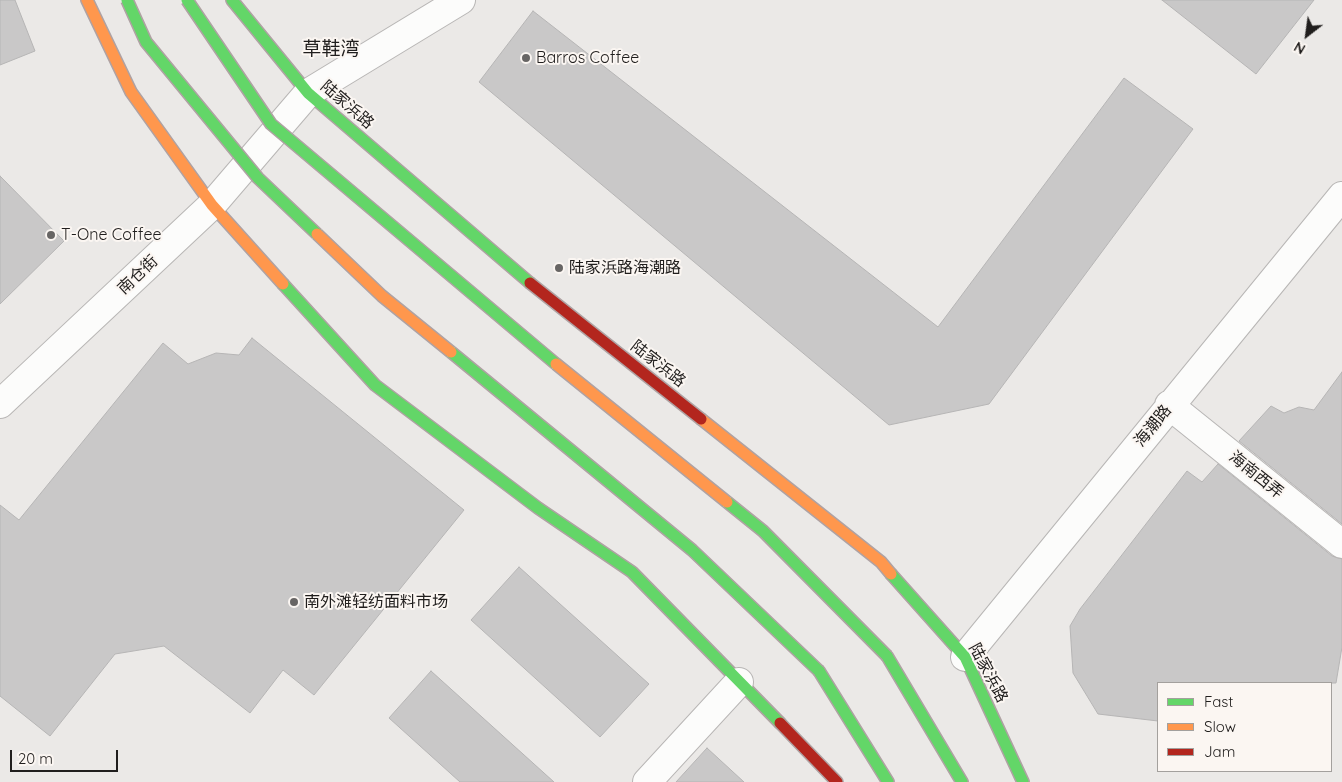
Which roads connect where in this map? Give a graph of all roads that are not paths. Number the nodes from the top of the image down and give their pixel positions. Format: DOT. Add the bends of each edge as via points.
graph roads {
  1 [pos="87,0"];
  2 [pos="127,0"];
  3 [pos="187,0"];
  4 [pos="232,0"];
  5 [pos="461,0"];
  6 [pos="308,93"];
  7 [pos="1342,196"];
  8 [pos="212,205"];
  9 [pos="0,404"];
  10 [pos="1169,405"];
  11 [pos="1342,544"];
  12 [pos="965,657"];
  13 [pos="739,682"];
  14 [pos="648,782"];
  15 [pos="836,782"];
  16 [pos="888,782"];
  17 [pos="962,782"];
  18 [pos="1023,782"];
  1 -- 8 [label="main road" via="131,92"];
  2 -- 16 [label="main road, bridge" via="146,42 258,178 382,296 692,550 819,671"];
  3 -- 17 [label="main road, bridge" via="271,124 585,389 763,531 887,656"];
  4 -- 6 [label="main road, 陆家浜路"];
  5 -- 6 [label="street, 南仓街"];
  6 -- 8 [label="street, 南仓街"];
  6 -- 12 [label="main road, 陆家浜路" via="547,298 881,562"];
  7 -- 10 [label="street, 海潮路"];
  8 -- 9 [label="street, 南仓街"];
  8 -- 13 [label="main road" via="376,385 538,508 632,572"];
  10 -- 11 [label="street, 海南西弄"];
  10 -- 12 [label="street, 海潮路"];
  12 -- 18 [label="main road, 陆家浜路"];
  13 -- 14 [label="street"];
  13 -- 15 [label="main road"];
}
